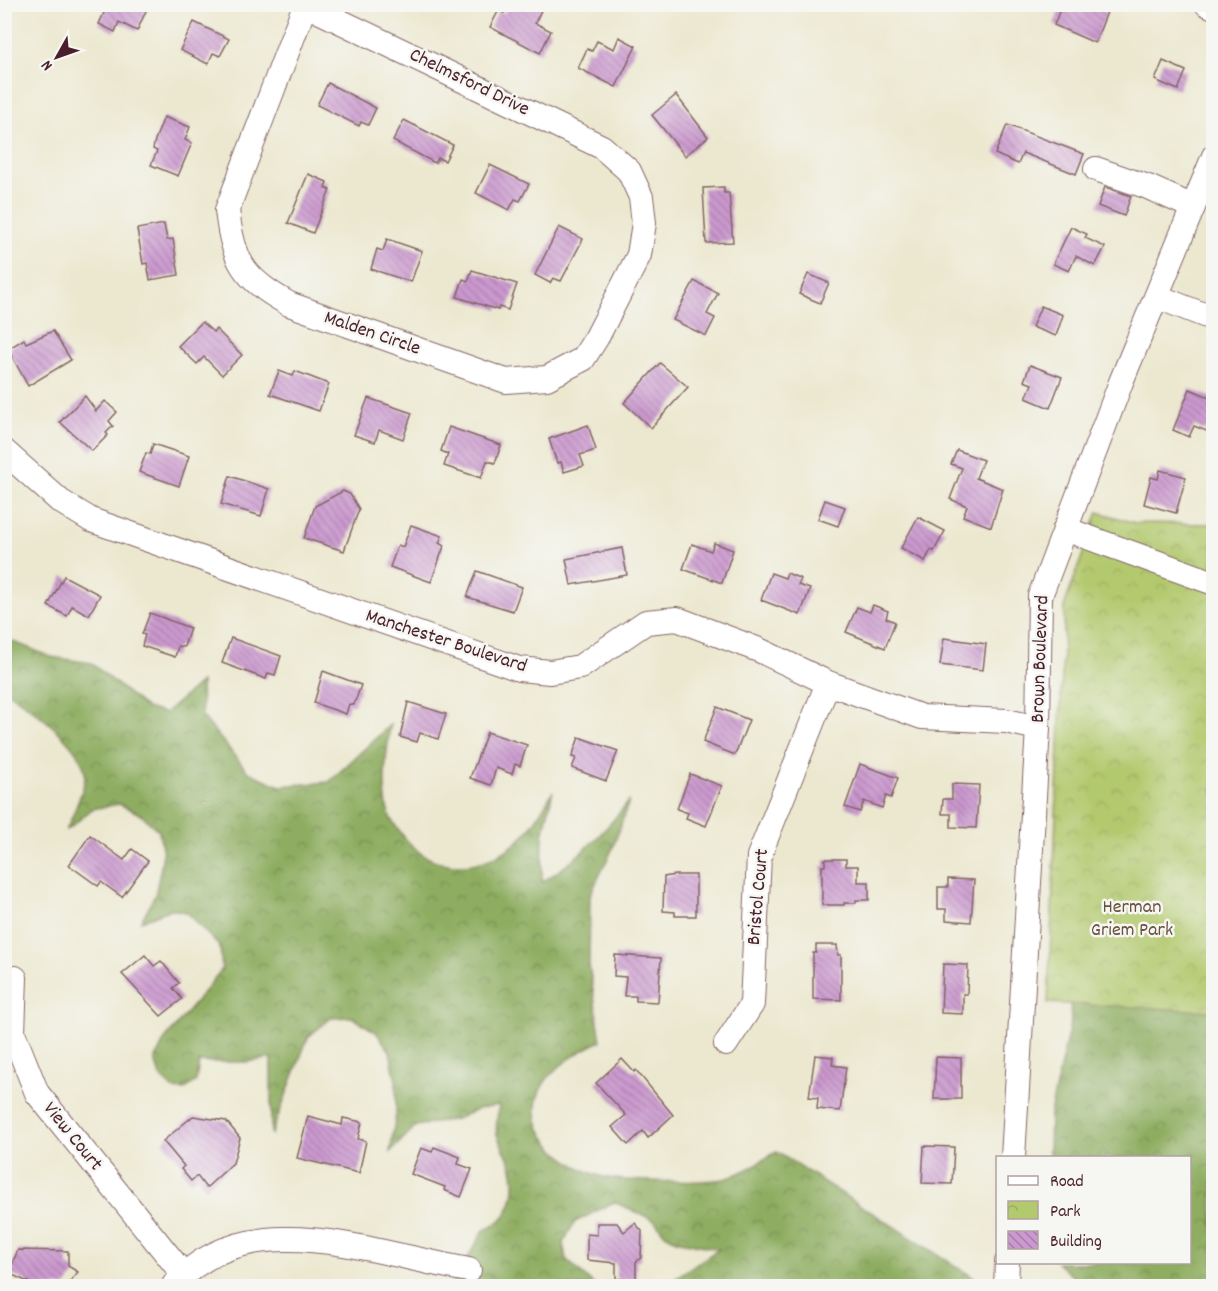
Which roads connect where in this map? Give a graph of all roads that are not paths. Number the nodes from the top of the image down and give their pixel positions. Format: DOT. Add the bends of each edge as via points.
graph roads {
  1 [pos="1207,4"];
  2 [pos="305,5"];
  3 [pos="1214,7"];
  4 [pos="1214,156"];
  5 [pos="1096,169"];
  6 [pos="628,171"];
  7 [pos="1193,207"];
  8 [pos="1158,297"];
  9 [pos="1214,319"];
  10 [pos="4,451"];
  11 [pos="1065,529"];
  12 [pos="1214,583"];
  13 [pos="828,682"];
  14 [pos="1038,728"];
  15 [pos="15,978"];
  16 [pos="726,1044"];
  17 [pos="1013,1156"];
  18 [pos="469,1270"];
  19 [pos="177,1280"];
  1 -- 3 [label="street"];
  2 -- 6 [label="street, Chelmsford Drive" via="602,147"];
  2 -- 6 [label="street, Malden Circle" via="227,210 231,242 242,266 260,288 289,304 506,381 547,378 583,358 639,255 644,223 641,197"];
  4 -- 7 [label="street, Brown Boulevard"];
  5 -- 7 [label="street"];
  7 -- 8 [label="street, Brown Boulevard"];
  8 -- 9 [label="street"];
  8 -- 11 [label="street, Brown Boulevard"];
  10 -- 13 [label="street, Manchester Boulevard" via="60,501 91,520 519,669 550,672 580,668 646,622 677,619"];
  11 -- 12 [label="street"];
  11 -- 14 [label="street, Brown Boulevard" via="1040,596"];
  13 -- 14 [label="street, Manchester Boulevard" via="922,717 1006,721"];
  13 -- 16 [label="street, Bristol Court" via="759,856 752,1004"];
  14 -- 17 [label="street, Brown Boulevard"];
  15 -- 19 [label="street, View Court" via="13,1033 37,1093"];
  18 -- 19 [label="street" via="338,1242 289,1238 242,1245 210,1257"];
}
